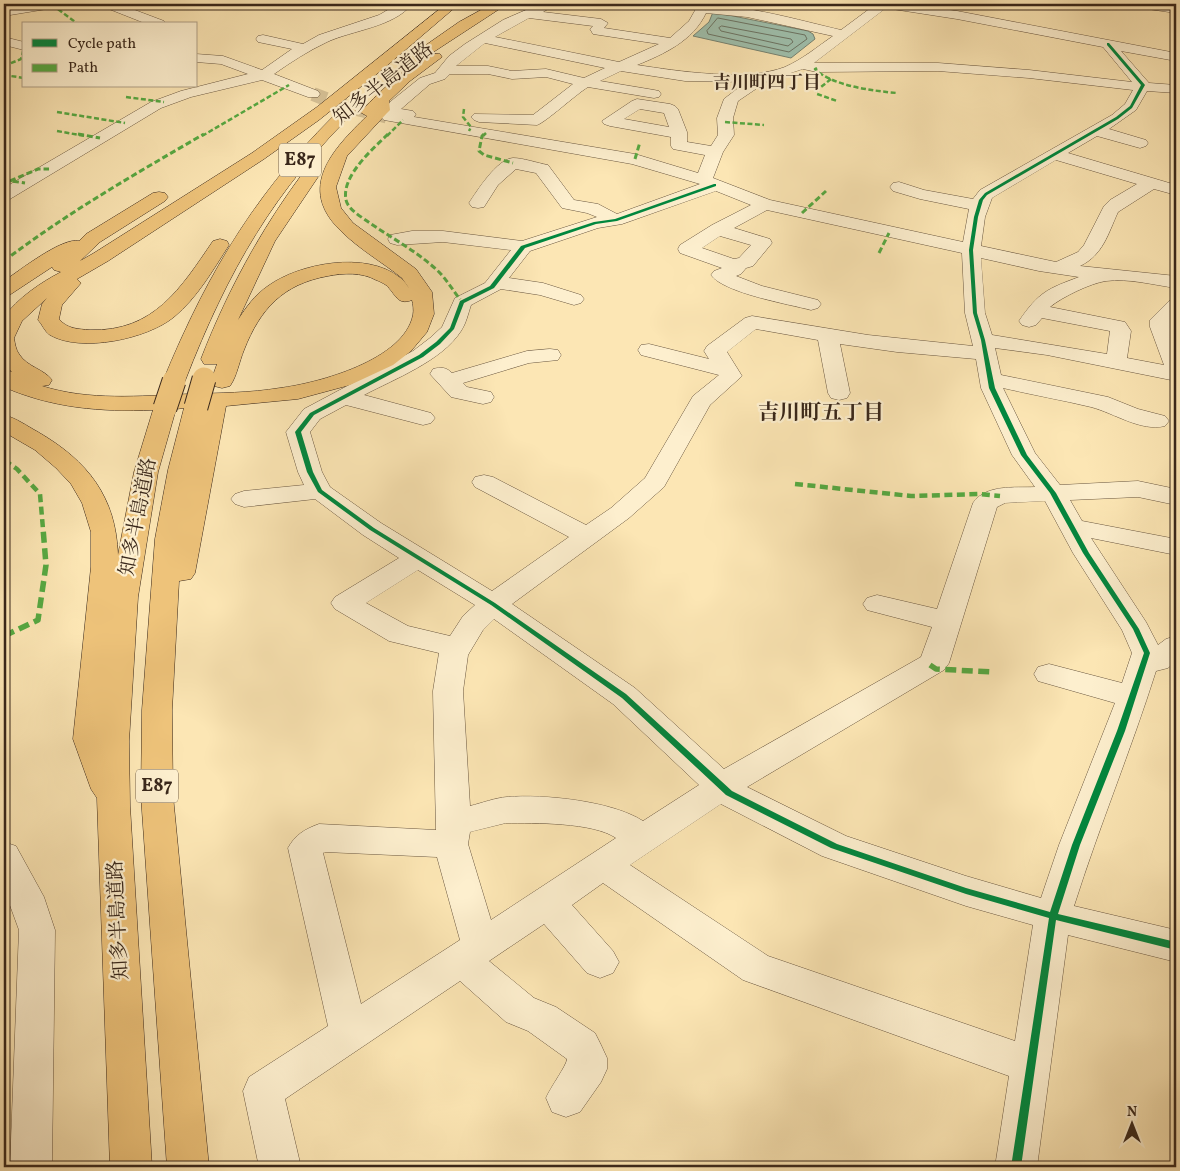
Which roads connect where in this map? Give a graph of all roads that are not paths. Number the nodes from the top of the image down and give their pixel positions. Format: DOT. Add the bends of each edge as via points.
graph roads {
  1 [pos="53,4"];
  2 [pos="112,4"];
  3 [pos="406,4"];
  4 [pos="443,4"];
  5 [pos="453,4"];
  6 [pos="501,4"];
  7 [pos="550,4"];
  8 [pos="883,4"];
  9 [pos="1141,4"];
  10 [pos="524,9"];
  11 [pos="953,9"];
  12 [pos="1176,9"];
  13 [pos="4,12"];
  14 [pos="903,21"];
  15 [pos="153,22"];
  16 [pos="323,22"];
  17 [pos="355,27"];
  18 [pos="843,34"];
  19 [pos="1060,35"];
  20 [pos="489,36"];
  21 [pos="263,39"];
  22 [pos="546,40"];
  23 [pos="4,41"];
  24 [pos="1024,41"];
  25 [pos="671,42"];
  26 [pos="1108,44"];
  27 [pos="22,46"];
  28 [pos="209,46"];
  29 [pos="305,48"];
  30 [pos="1176,57"];
  31 [pos="198,58"];
  32 [pos="223,60"];
  33 [pos="801,64"];
  34 [pos="621,67"];
  35 [pos="447,70"];
  36 [pos="264,75"];
  37 [pos="763,78"];
  38 [pos="587,83"];
  39 [pos="1143,86"];
  40 [pos="1176,90"];
  41 [pos="313,94"];
  42 [pos="654,94"];
  43 [pos="386,106"];
  44 [pos="342,116"];
  45 [pos="275,125"];
  46 [pos="1094,130"];
  47 [pos="679,134"];
  48 [pos="1140,143"];
  49 [pos="715,152"];
  50 [pos="1056,155"];
  51 [pos="1153,182"];
  52 [pos="709,183"];
  53 [pos="899,187"];
  54 [pos="174,188"];
  55 [pos="1176,190"];
  56 [pos="4,195"];
  57 [pos="478,203"];
  58 [pos="765,204"];
  59 [pos="980,206"];
  60 [pos="616,220"];
  61 [pos="718,229"];
  62 [pos="93,238"];
  63 [pos="396,239"];
  64 [pos="523,248"];
  65 [pos="971,250"];
  66 [pos="100,257"];
  67 [pos="739,264"];
  68 [pos="1059,268"];
  69 [pos="1103,275"];
  70 [pos="1176,278"];
  71 [pos="496,282"];
  72 [pos="4,290"];
  73 [pos="574,299"];
  74 [pos="1154,299"];
  75 [pos="811,304"];
  76 [pos="1176,305"];
  77 [pos="4,308"];
  78 [pos="1037,311"];
  79 [pos="4,339"];
  80 [pos="1010,343"];
  81 [pos="836,345"];
  82 [pos="649,350"];
  83 [pos="550,355"];
  84 [pos="421,356"];
  85 [pos="986,357"];
  86 [pos="1116,362"];
  87 [pos="1176,367"];
  88 [pos="726,368"];
  89 [pos="1176,374"];
  90 [pos="4,377"];
  91 [pos="448,381"];
  92 [pos="209,393"];
  93 [pos="839,393"];
  94 [pos="343,397"];
  95 [pos="483,397"];
  96 [pos="423,418"];
  97 [pos="1157,421"];
  98 [pos="4,422"];
  99 [pos="484,482"];
  100 [pos="320,491"];
  101 [pos="1052,493"];
  102 [pos="1176,497"];
  103 [pos="244,500"];
  104 [pos="1073,530"];
  105 [pos="587,536"];
  106 [pos="1176,547"];
  107 [pos="418,558"];
  108 [pos="905,602"];
  109 [pos="493,604"];
  110 [pos="877,604"];
  111 [pos="949,617"];
  112 [pos="456,648"];
  113 [pos="1164,659"];
  114 [pos="1050,674"];
  115 [pos="1132,697"];
  116 [pos="722,786"];
  117 [pos="113,806"];
  118 [pos="452,834"];
  119 [pos="643,839"];
  120 [pos="4,856"];
  121 [pos="603,865"];
  122 [pos="547,902"];
  123 [pos="1052,916"];
  124 [pos="1176,946"];
  125 [pos="472,952"];
  126 [pos="600,962"];
  127 [pos="349,1034"];
  128 [pos="1031,1065"];
  129 [pos="566,1098"];
  130 [pos="30,1167"];
  131 [pos="131,1167"];
  132 [pos="188,1167"];
  133 [pos="280,1167"];
  134 [pos="1016,1167"];
  1 -- 13 [label="street"];
  2 -- 15 [label="street"];
  3 -- 17 [label="street" via="384,18"];
  4 -- 45 [label="highway" via="319,106"];
  5 -- 66 [label="highway" via="330,105 258,156"];
  6 -- 44 [label="highway, 知多半島道路 / E87" via="426,49"];
  7 -- 10 [label="street"];
  8 -- 11 [label="street" via="932,11"];
  8 -- 18 [label="street"];
  9 -- 12 [label="street"];
  10 -- 20 [label="street"];
  10 -- 25 [label="street" via="601,23 597,30 601,32"];
  10 -- 43 [label="highway, 知多半島道路 / E87" via="445,50 406,78"];
  11 -- 14 [label="street" via="923,22"];
  11 -- 19 [label="street"];
  16 -- 17 [label="street"];
  17 -- 29 [label="street"];
  18 -- 25 [label="street" via="726,10 704,9 698,21"];
  18 -- 33 [label="street" via="825,50"];
  19 -- 24 [label="street"];
  19 -- 26 [label="street"];
  20 -- 22 [label="street"];
  20 -- 34 [label="street"];
  20 -- 35 [label="street" via="454,59"];
  21 -- 29 [label="street"];
  23 -- 27 [label="street"];
  25 -- 34 [label="street"];
  26 -- 30 [label="street"];
  26 -- 39 [label="street"];
  28 -- 32 [label="street" via="217,50"];
  29 -- 36 [label="street"];
  31 -- 32 [label="street"];
  32 -- 36 [label="street"];
  33 -- 37 [label="street"];
  33 -- 39 [label="street" via="817,68 954,68"];
  34 -- 37 [label="street" via="685,77"];
  34 -- 38 [label="street"];
  35 -- 38 [label="street" via="546,73"];
  35 -- 43 [label="street" via="425,81 395,105"];
  36 -- 41 [label="street"];
  36 -- 56 [label="street" via="186,94 156,105"];
  37 -- 49 [label="street" via="731,99 725,118 726,136"];
  38 -- 42 [label="street"];
  38 -- 43 [label="street" via="556,101 537,120"];
  39 -- 40 [label="street"];
  39 -- 46 [label="street" via="1130,107 1118,118"];
  43 -- 52 [label="street" via="389,117 635,159"];
  43 -- 90 [label="highway" via="337,159 327,189 334,212 342,224 406,271 421,291 425,311 423,321 410,342 396,352 356,374 326,384 281,395 229,400 158,403 79,401 45,395"];
  43 -- 92 [label="highway, 知多半島道路 / E87" via="324,157 274,226 226,318"];
  44 -- 66 [label="highway" via="311,135 263,187 180,302 170,311 135,330 112,335 79,336 56,329 48,320 50,306"];
  44 -- 117 [label="highway, 知多半島道路 / E87" via="283,181 233,253 213,288 169,394 146,472 124,597 113,741"];
  46 -- 48 [label="street"];
  46 -- 50 [label="street"];
  47 -- 49 [label="street" via="679,146"];
  49 -- 52 [label="street"];
  50 -- 51 [label="street"];
  50 -- 59 [label="street" via="998,185 986,194"];
  51 -- 55 [label="street"];
  51 -- 68 [label="street" via="1116,204 1110,210 1094,246 1085,256"];
  52 -- 58 [label="street"];
  52 -- 60 [label="street"];
  53 -- 59 [label="street"];
  54 -- 62 [label="highway"];
  57 -- 60 [label="street" via="491,182 513,163 542,169 568,204 592,208"];
  58 -- 61 [label="street"];
  58 -- 65 [label="street"];
  59 -- 65 [label="street"];
  60 -- 64 [label="street"];
  61 -- 67 [label="street" via="764,243 746,262"];
  61 -- 67 [label="street" via="687,249 733,265"];
  62 -- 72 [label="highway" via="65,250"];
  62 -- 77 [label="highway" via="70,260"];
  63 -- 64 [label="street" via="414,235 490,241"];
  64 -- 71 [label="street"];
  65 -- 68 [label="street"];
  65 -- 85 [label="street" via="975,313"];
  66 -- 79 [label="highway" via="32,298 12,319"];
  67 -- 75 [label="street" via="734,270 721,275 755,290"];
  68 -- 69 [label="street"];
  69 -- 70 [label="street"];
  69 -- 78 [label="street" via="1060,291 1043,302"];
  70 -- 74 [label="street" via="1170,298"];
  71 -- 73 [label="street" via="542,289"];
  71 -- 84 [label="street" via="462,302 452,329"];
  76 -- 87 [label="street" via="1160,320 1160,327"];
  78 -- 80 [label="street"];
  78 -- 86 [label="street" via="1118,326 1122,331"];
  79 -- 92 [label="highway" via="4,347 15,365 38,379 70,388 163,393 270,386 330,373 378,350 396,335 404,321 408,309 401,288 382,274 352,268 323,270 286,283 257,307 229,358"];
  80 -- 85 [label="street"];
  80 -- 86 [label="street"];
  81 -- 85 [label="street"];
  81 -- 88 [label="street" via="752,322 715,351"];
  81 -- 93 [label="street"];
  82 -- 88 [label="street"];
  83 -- 91 [label="street" via="527,357"];
  84 -- 91 [label="street"];
  84 -- 94 [label="street"];
  85 -- 97 [label="street" via="1130,414"];
  85 -- 101 [label="street" via="992,388 1024,455"];
  86 -- 89 [label="street"];
  88 -- 105 [label="street" via="731,376 701,401 655,482 620,513"];
  91 -- 95 [label="street" via="459,392"];
  92 -- 132 [label="highway, 知多半島道路 / E87" via="180,470 168,539 159,658 157,796"];
  94 -- 96 [label="street"];
  94 -- 100 [label="street" via="312,414 298,432 310,472"];
  98 -- 117 [label="highway" via="66,463 96,503 104,532 105,567 89,739"];
  99 -- 105 [label="street"];
  100 -- 103 [label="street"];
  100 -- 107 [label="street"];
  101 -- 102 [label="street" via="1138,489"];
  101 -- 104 [label="street"];
  101 -- 111 [label="street" via="1000,496 986,502"];
  104 -- 106 [label="street" via="1087,529"];
  104 -- 113 [label="street" via="1147,653"];
  105 -- 109 [label="street"];
  107 -- 109 [label="street"];
  107 -- 112 [label="street" via="345,602 399,634"];
  108 -- 111 [label="street"];
  109 -- 112 [label="street" via="473,623"];
  109 -- 116 [label="street" via="624,696"];
  110 -- 111 [label="street"];
  111 -- 116 [label="street" via="934,663"];
  112 -- 118 [label="street" via="448,691"];
  113 -- 115 [label="street"];
  114 -- 115 [label="street"];
  115 -- 123 [label="street"];
  116 -- 119 [label="street"];
  116 -- 123 [label="street" via="834,846"];
  117 -- 131 [label="highway, 知多半島道路 / E87"];
  118 -- 119 [label="street" via="506,810 537,810 593,816 621,824"];
  118 -- 125 [label="street"];
  118 -- 127 [label="street" via="319,838 305,848"];
  119 -- 121 [label="street"];
  120 -- 130 [label="street" via="26,897 36,930"];
  121 -- 122 [label="street"];
  121 -- 128 [label="street" via="756,968"];
  122 -- 125 [label="street"];
  122 -- 126 [label="street"];
  123 -- 124 [label="street"];
  123 -- 128 [label="street"];
  125 -- 127 [label="street"];
  125 -- 129 [label="street" via="477,974 520,1010 542,1019 581,1046 587,1058 587,1069"];
  127 -- 133 [label="street" via="263,1091"];
  128 -- 134 [label="street"];
}
